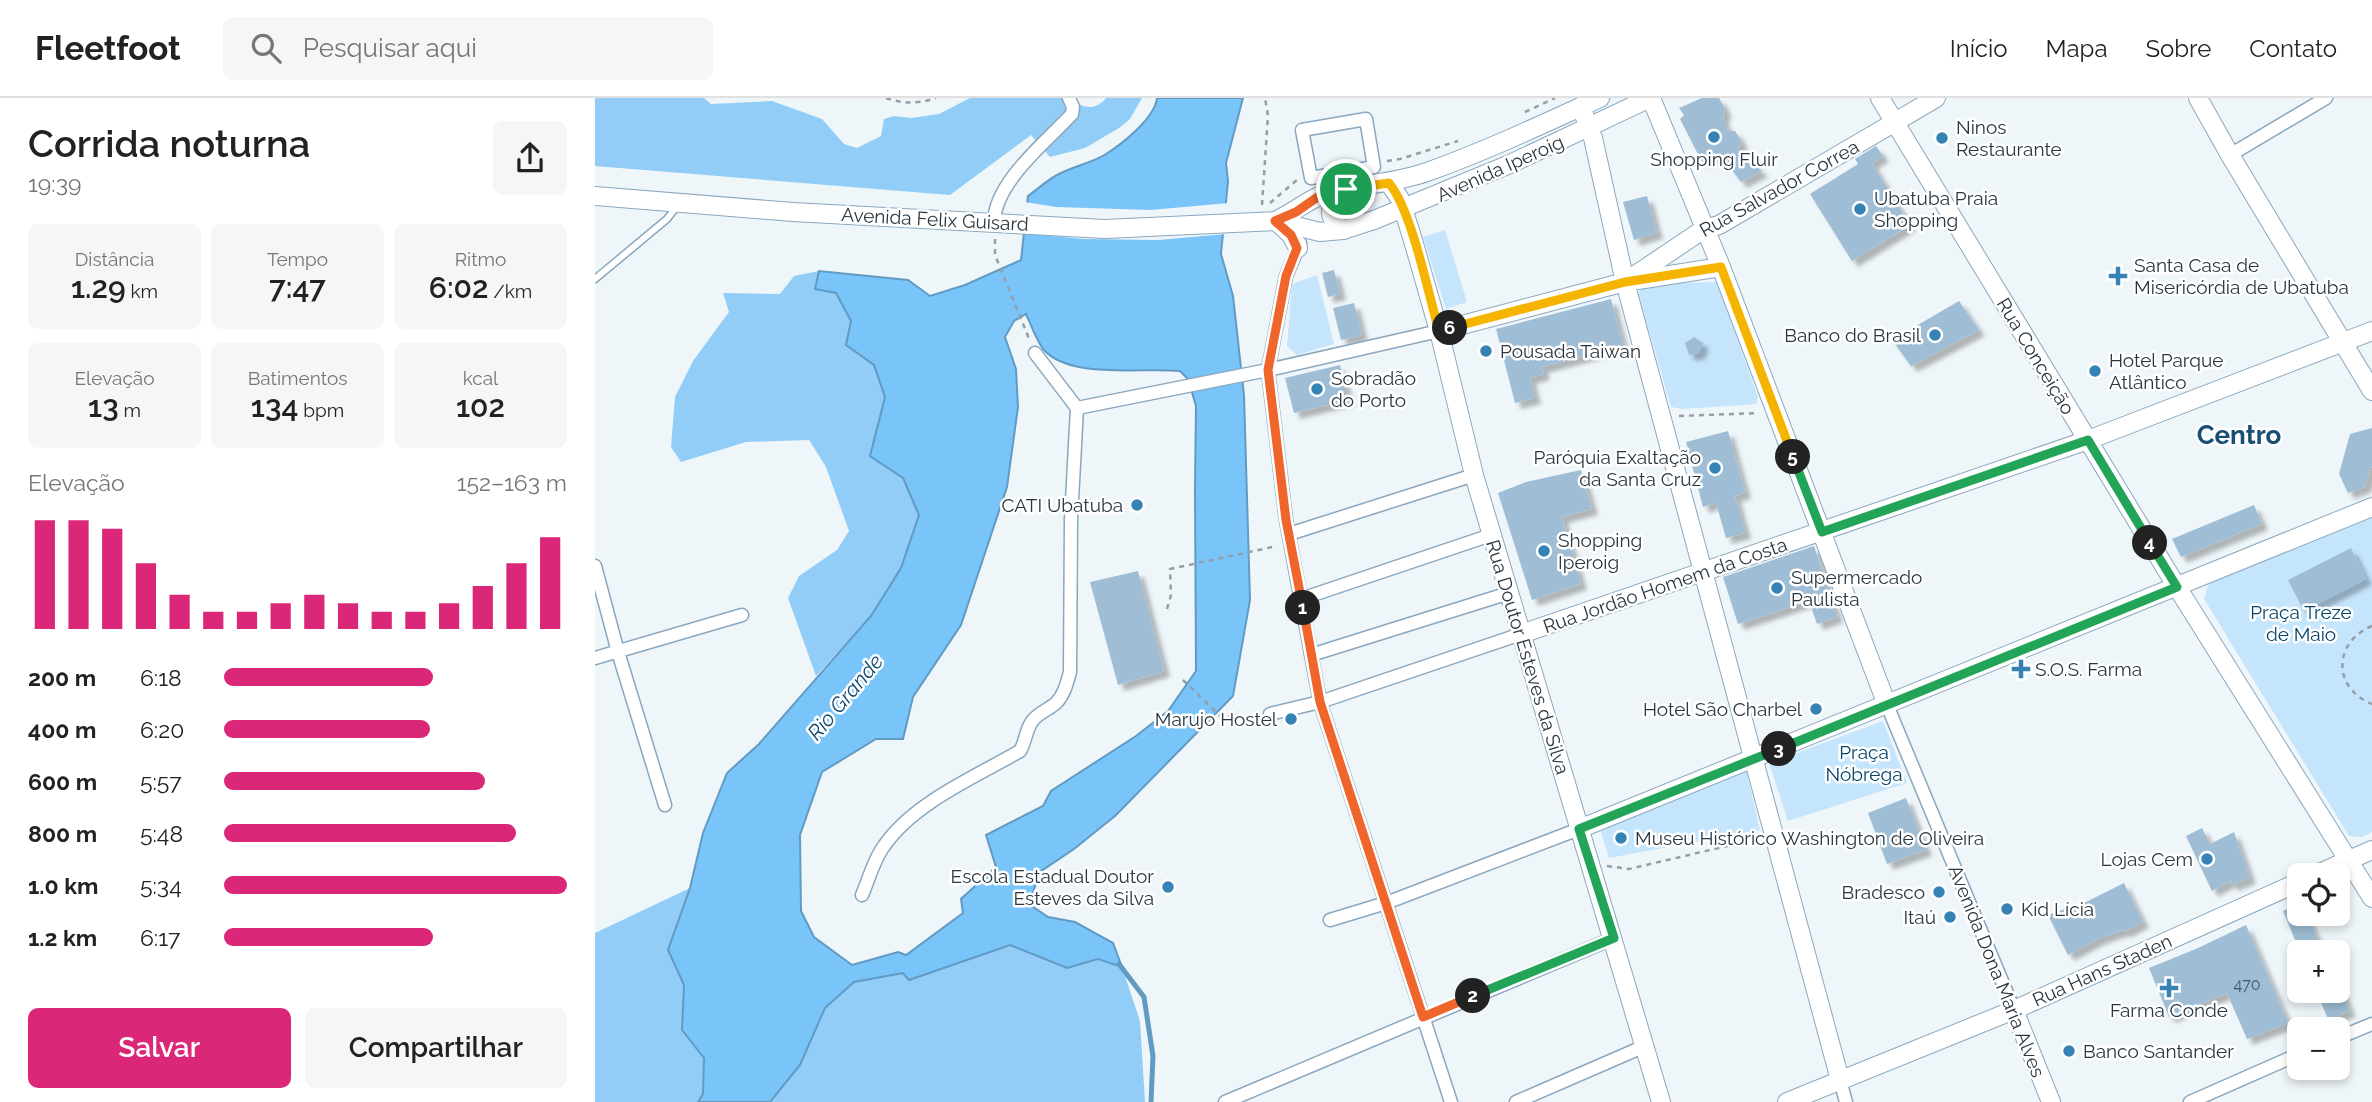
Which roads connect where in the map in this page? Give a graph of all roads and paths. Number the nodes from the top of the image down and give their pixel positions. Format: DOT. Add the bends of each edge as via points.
graph roads {
  1 [pos="886,98"];
  2 [pos="936,98"];
  3 [pos="1069,98"];
  4 [pos="1265,98"];
  5 [pos="1555,98"];
  6 [pos="1600,98"];
  7 [pos="1650,98"];
  8 [pos="1880,98"];
  9 [pos="1936,98"];
  10 [pos="2198,98"];
  11 [pos="2326,98"];
  12 [pos="1581,107"];
  13 [pos="1522,114"];
  14 [pos="1893,122"];
  15 [pos="1590,128"];
  16 [pos="1464,139"];
  17 [pos="1372,155"];
  18 [pos="2230,155"];
  19 [pos="1310,168"];
  20 [pos="1389,183"];
  21 [pos="1346,189"];
  22 [pos="595,196"];
  23 [pos="1319,196"];
  24 [pos="680,203"];
  25 [pos="1403,209"];
  26 [pos="1264,218"];
  27 [pos="994,222"];
  28 [pos="1704,229"];
  29 [pos="1305,230"];
  30 [pos="1343,230"];
  31 [pos="1297,248"];
  32 [pos="995,255"];
  33 [pos="1721,267"];
  34 [pos="595,279"];
  35 [pos="1625,282"];
  36 [pos="1439,331"];
  37 [pos="2372,331"];
  38 [pos="2343,340"];
  39 [pos="1035,353"];
  40 [pos="1263,371"];
  41 [pos="2372,391"];
  42 [pos="1077,408"];
  43 [pos="1777,413"];
  44 [pos="1662,417"];
  45 [pos="2088,440"];
  46 [pos="1474,475"];
  47 [pos="2372,507"];
  48 [pos="1822,532"];
  49 [pos="1492,535"];
  50 [pos="1290,538"];
  51 [pos="595,566"];
  52 [pos="1703,572"];
  53 [pos="2177,587"];
  54 [pos="1509,593"];
  55 [pos="1301,599"];
  56 [pos="1167,609"];
  57 [pos="742,615"];
  58 [pos="2372,626"];
  59 [pos="1521,634"];
  60 [pos="618,652"];
  61 [pos="1311,655"];
  62 [pos="595,658"];
  63 [pos="1183,680"];
  64 [pos="1320,702"];
  65 [pos="2372,704"];
  66 [pos="1887,705"];
  67 [pos="1270,714"];
  68 [pos="1754,759"];
  69 [pos="665,806"];
  70 [pos="1579,829"];
  71 [pos="1774,835"];
  72 [pos="2372,850"];
  73 [pos="2349,860"];
  74 [pos="2342,863"];
  75 [pos="1592,869"];
  76 [pos="2287,887"];
  77 [pos="862,895"];
  78 [pos="2372,898"];
  79 [pos="1386,903"];
  80 [pos="1330,920"];
  81 [pos="1614,938"];
  82 [pos="2014,1010"];
  83 [pos="1423,1017"];
  84 [pos="2372,1024"];
  85 [pos="2350,1033"];
  86 [pos="1645,1046"];
  87 [pos="2287,1059"];
  88 [pos="1840,1080"];
  89 [pos="1225,1102"];
  90 [pos="1451,1102"];
  91 [pos="1516,1102"];
  92 [pos="1661,1102"];
  93 [pos="1787,1102"];
  94 [pos="1846,1102"];
  95 [pos="2051,1102"];
  96 [pos="2190,1102"];
  1 -- 2 [label="path" via="921,103"];
  3 -- 27 [label="street" via="1072,114 1008,185 994,211"];
  4 -- 26 [label="path"];
  5 -- 13 [label="path"];
  6 -- 12 [label="street, Avenida Iperoig"];
  7 -- 15 [label="street, Avenida Iperoig"];
  7 -- 28 [label="street, Avenida Dona Maria Alves"];
  8 -- 14 [label="street, Rua Conceição"];
  9 -- 14 [label="street, Rua Salvador Correa"];
  10 -- 18 [label="street"];
  11 -- 18 [label="street"];
  12 -- 15 [label="street"];
  12 -- 20 [label="street, Avenida Iperoig" via="1454,162"];
  14 -- 28 [label="street, Rua Salvador Correa" via="1720,225"];
  14 -- 45 [label="street, Rua Conceição"];
  15 -- 25 [label="street, Avenida Iperoig"];
  15 -- 35 [label="street"];
  16 -- 17 [label="path" via="1400,159 1387,161"];
  17 -- 19 [label="street" via="1374,167 1311,178"];
  17 -- 19 [label="street" via="1366,119 1302,130"];
  18 -- 38 [label="street"];
  19 -- 26 [label="path"];
  20 -- 21 [label="street, Avenida Iperoig"];
  20 -- 25 [label="street, Rua Doutor Esteves da Silva"];
  21 -- 23 [label="street, Avenida Iperoig"];
  21 -- 30 [label="street" via="1331,211 1335,224"];
  22 -- 24 [label="street, Avenida Felix Guisard"];
  23 -- 26 [label="street, Avenida Felix Guisard" via="1296,212"];
  23 -- 29 [label="street"];
  24 -- 27 [label="street, Avenida Felix Guisard"];
  24 -- 34 [label="lane"];
  25 -- 30 [label="street, Avenida Iperoig"];
  25 -- 36 [label="street, Rua Doutor Esteves da Silva"];
  26 -- 27 [label="street, Avenida Felix Guisard" via="1105,229"];
  26 -- 29 [label="street, Avenida Felix Guisard"];
  26 -- 31 [label="street" via="1291,235"];
  28 -- 33 [label="street, Avenida Dona Maria Alves"];
  28 -- 35 [label="street, Rua Salvador Correa"];
  29 -- 30 [label="street, Avenida Iperoig"];
  29 -- 31 [label="street"];
  31 -- 40 [label="street"];
  32 -- 39 [label="path"];
  33 -- 35 [label="street, Rua Salvador Correa"];
  33 -- 43 [label="street, Avenida Dona Maria Alves"];
  35 -- 36 [label="street, Rua Salvador Correa"];
  35 -- 44 [label="street"];
  36 -- 40 [label="street, Rua Salvador Correa"];
  36 -- 46 [label="street, Rua Doutor Esteves da Silva"];
  37 -- 38 [label="street, Rua Jordão Homem da Costa"];
  38 -- 41 [label="street"];
  38 -- 45 [label="street, Rua Jordão Homem da Costa"];
  39 -- 42 [label="street"];
  40 -- 42 [label="street, Rua Salvador Correa"];
  40 -- 50 [label="street"];
  42 -- 77 [label="street" via="1070,672 1063,693 1034,718 1020,751 911,817 883,846"];
  43 -- 44 [label="path"];
  43 -- 48 [label="street, Avenida Dona Maria Alves"];
  44 -- 52 [label="street"];
  45 -- 48 [label="street, Rua Jordão Homem da Costa"];
  45 -- 53 [label="street, Rua Conceição"];
  46 -- 49 [label="street, Rua Doutor Esteves da Silva"];
  46 -- 50 [label="street"];
  47 -- 53 [label="street"];
  48 -- 52 [label="street, Rua Jordão Homem da Costa"];
  48 -- 66 [label="street, Avenida Dona Maria Alves"];
  49 -- 54 [label="street, Rua Doutor Esteves da Silva"];
  49 -- 55 [label="street"];
  50 -- 55 [label="street"];
  50 -- 56 [label="path" via="1257,552 1170,569"];
  51 -- 60 [label="street"];
  52 -- 59 [label="street, Rua Jordão Homem da Costa"];
  52 -- 68 [label="street"];
  53 -- 66 [label="street"];
  53 -- 73 [label="street, Rua Conceição"];
  54 -- 59 [label="street, Rua Doutor Esteves da Silva"];
  54 -- 61 [label="street"];
  55 -- 61 [label="street"];
  57 -- 60 [label="street"];
  58 -- 65 [label="path" via="2350,640 2342,664 2349,688"];
  59 -- 64 [label="street, Rua Jordão Homem da Costa"];
  59 -- 70 [label="street, Rua Doutor Esteves da Silva"];
  60 -- 62 [label="street"];
  60 -- 69 [label="street"];
  61 -- 64 [label="street"];
  63 -- 67 [label="path" via="1221,717"];
  64 -- 67 [label="street, Rua Jordão Homem da Costa"];
  64 -- 79 [label="street"];
  66 -- 68 [label="street"];
  66 -- 82 [label="street, Avenida Dona Maria Alves"];
  68 -- 70 [label="street"];
  68 -- 71 [label="street"];
  70 -- 75 [label="street, Rua Doutor Esteves da Silva"];
  70 -- 79 [label="street"];
  71 -- 75 [label="path" via="1629,869"];
  71 -- 88 [label="street"];
  72 -- 73 [label="street"];
  73 -- 74 [label="street"];
  73 -- 78 [label="street, Rua Conceição"];
  75 -- 81 [label="street, Rua Doutor Esteves da Silva"];
  76 -- 82 [label="street, Rua Hans Staden"];
  79 -- 80 [label="street"];
  79 -- 83 [label="street"];
  81 -- 83 [label="street"];
  81 -- 86 [label="street, Rua Doutor Esteves da Silva"];
  82 -- 88 [label="street, Rua Hans Staden"];
  82 -- 95 [label="street, Avenida Dona Maria Alves"];
  83 -- 89 [label="street"];
  83 -- 90 [label="street"];
  84 -- 85 [label="street"];
  86 -- 91 [label="street"];
  86 -- 92 [label="street, Rua Doutor Esteves da Silva"];
  87 -- 96 [label="street"];
  88 -- 93 [label="street, Rua Hans Staden"];
  88 -- 94 [label="street"];
}
